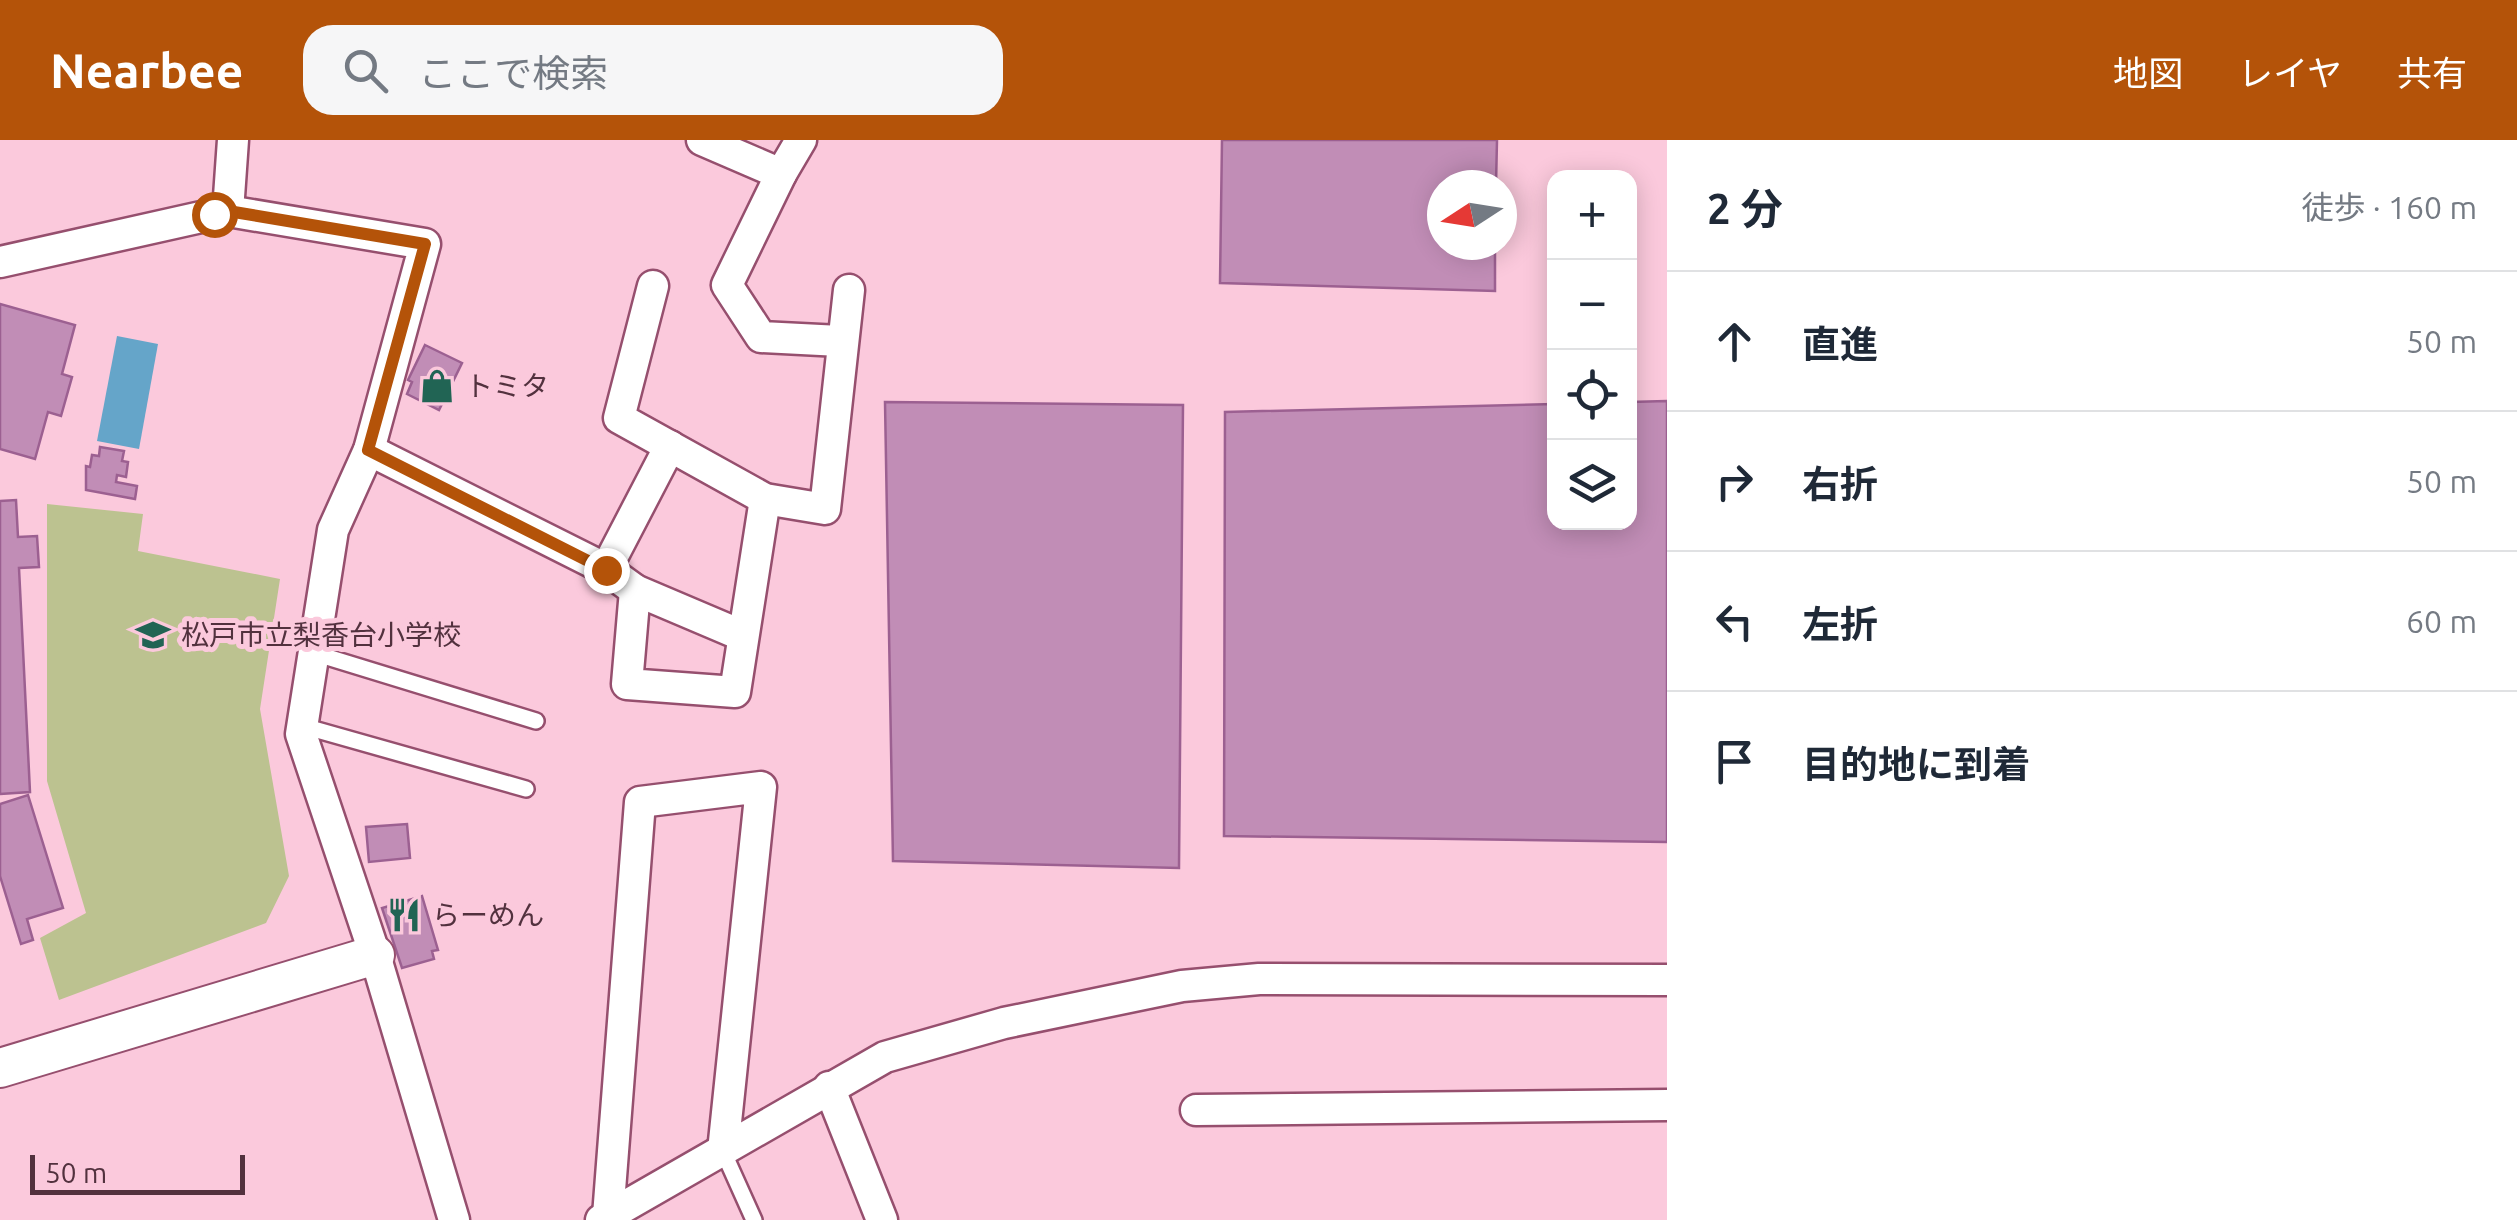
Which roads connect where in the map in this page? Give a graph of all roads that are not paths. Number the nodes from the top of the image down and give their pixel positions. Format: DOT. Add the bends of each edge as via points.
graph roads {
  1 [pos="233,140"];
  2 [pos="702,140"];
  3 [pos="801,140"];
  4 [pos="780,174"];
  5 [pos="228,211"];
  6 [pos="0,262"];
  7 [pos="653,286"];
  8 [pos="849,290"];
  9 [pos="840,341"];
  10 [pos="670,446"];
  11 [pos="368,450"];
  12 [pos="766,498"];
  13 [pos="606,570"];
  14 [pos="635,590"];
  15 [pos="741,635"];
  16 [pos="314,654"];
  17 [pos="536,722"];
  18 [pos="302,726"];
  19 [pos="526,789"];
  20 [pos="375,955"];
  21 [pos="1667,980"];
  22 [pos="0,1068"];
  23 [pos="829,1087"];
  24 [pos="1667,1105"];
  25 [pos="1196,1110"];
  26 [pos="723,1151"];
  27 [pos="604,1218"];
  28 [pos="454,1220"];
  29 [pos="754,1220"];
  30 [pos="882,1220"];
  1 -- 5 [label="street"];
  2 -- 4 [label="street"];
  3 -- 4 [label="street"];
  4 -- 9 [label="street" via="727,284 761,338"];
  5 -- 6 [label="street"];
  5 -- 11 [label="street" via="425,244"];
  7 -- 10 [label="street" via="619,418"];
  8 -- 9 [label="street"];
  9 -- 12 [label="street" via="825,509"];
  10 -- 12 [label="street"];
  10 -- 13 [label="street"];
  11 -- 13 [label="street"];
  11 -- 16 [label="street" via="333,530"];
  12 -- 15 [label="street"];
  13 -- 14 [label="street"];
  14 -- 15 [label="street"];
  14 -- 15 [label="street" via="627,684 735,692"];
  16 -- 17 [label="lane"];
  16 -- 18 [label="street"];
  18 -- 19 [label="lane"];
  18 -- 20 [label="street"];
  20 -- 22 [label="street"];
  20 -- 28 [label="street"];
  21 -- 23 [label="street" via="1260,979 1182,986 901,1052"];
  23 -- 26 [label="street"];
  23 -- 30 [label="street"];
  24 -- 25 [label="street"];
  26 -- 27 [label="street"];
  26 -- 27 [label="street" via="761,788 640,802"];
  26 -- 29 [label="lane"];
}
